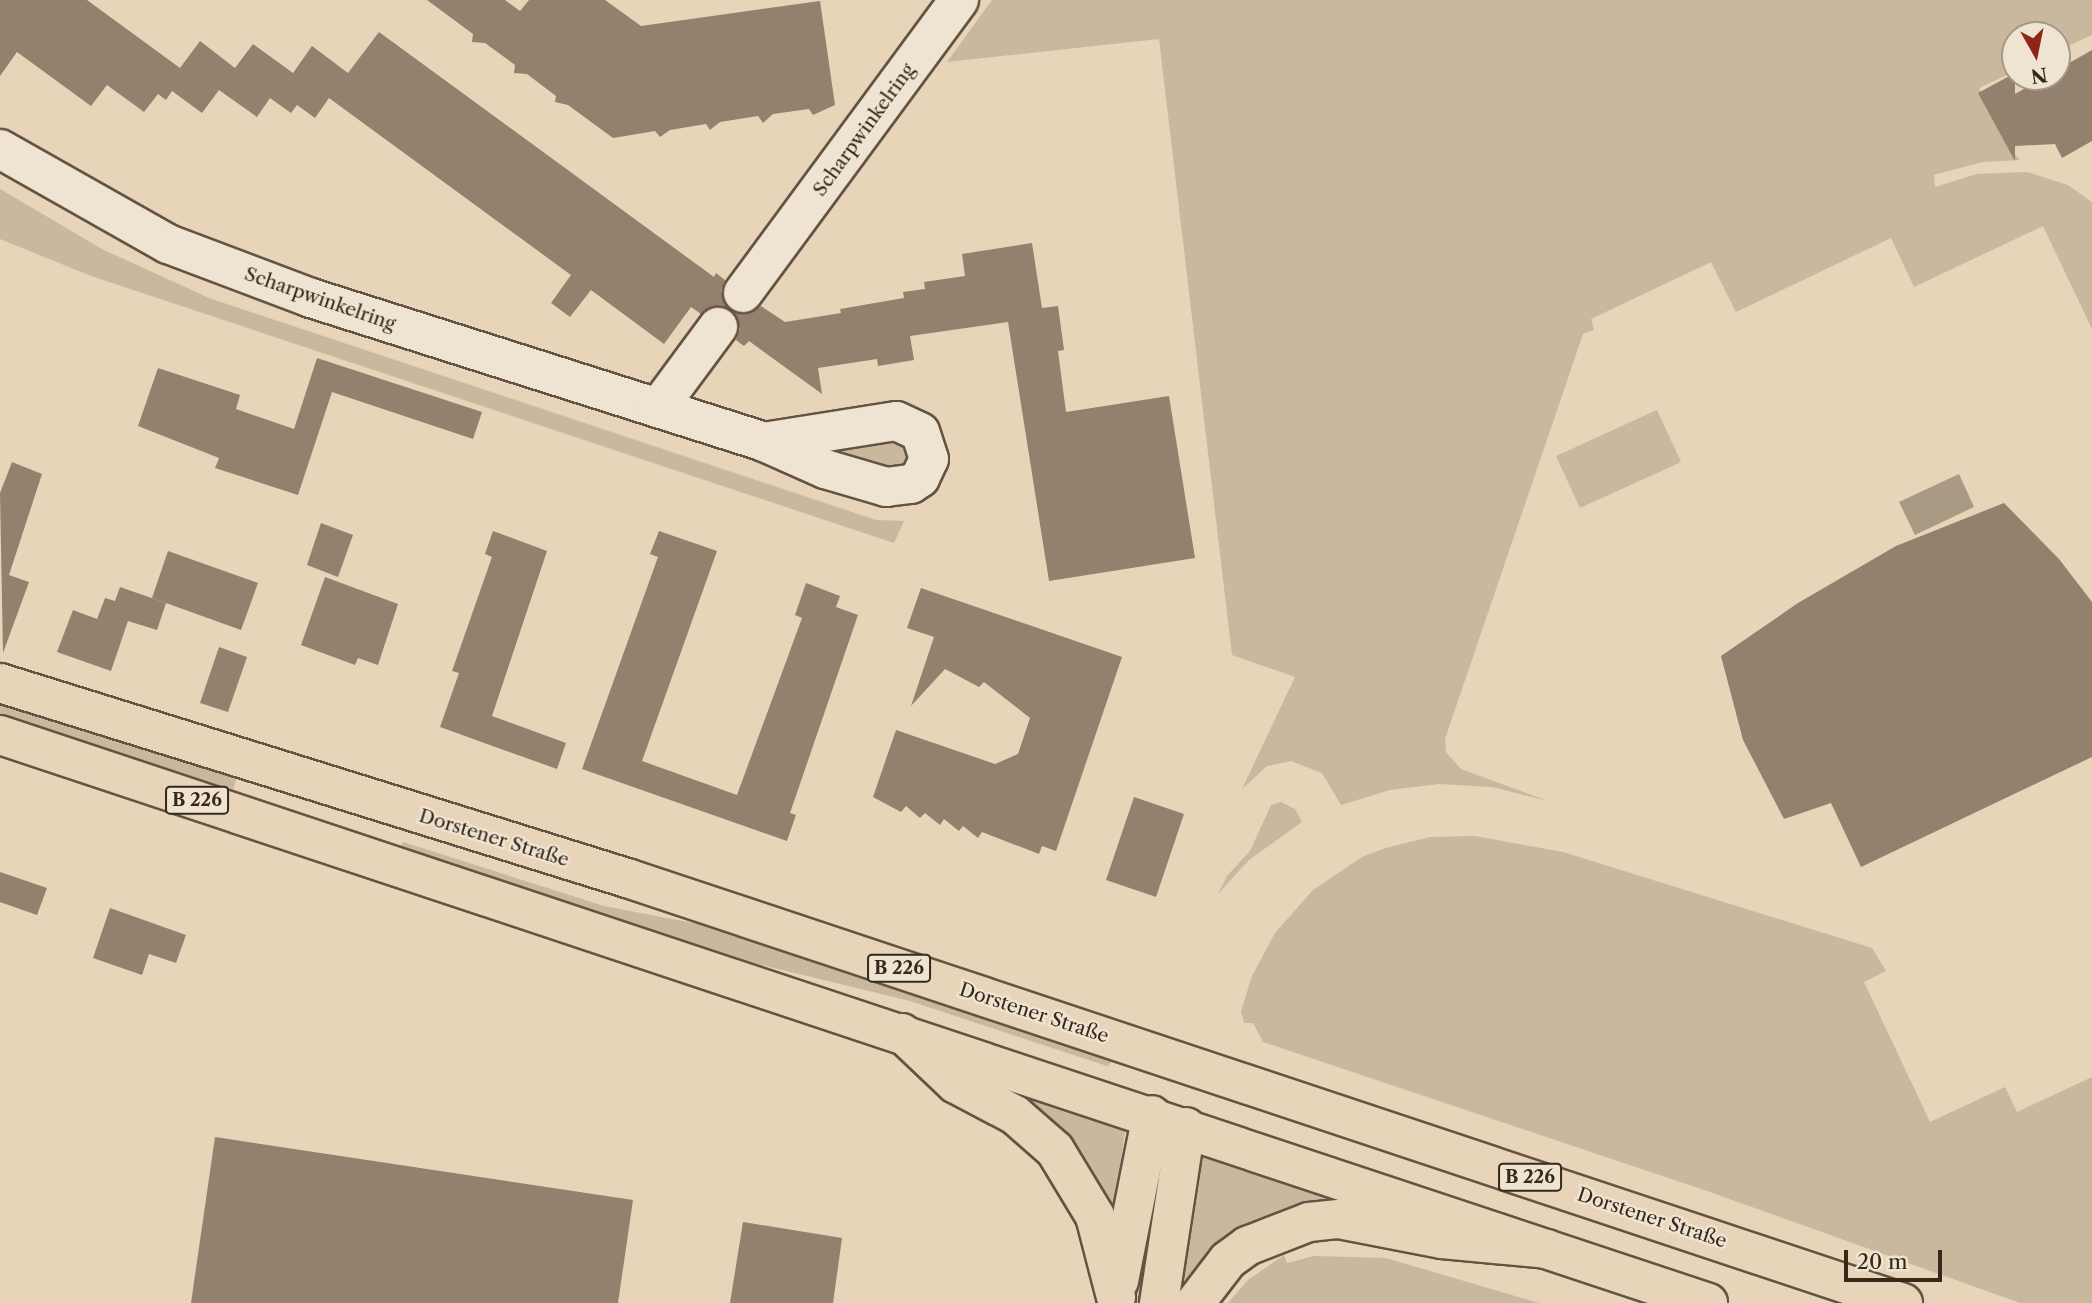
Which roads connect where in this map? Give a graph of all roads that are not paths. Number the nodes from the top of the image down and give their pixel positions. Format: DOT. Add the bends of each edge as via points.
graph roads {
  1 [pos="959,0"];
  2 [pos="0,149"];
  3 [pos="743,293"];
  4 [pos="718,327"];
  5 [pos="657,408"];
  6 [pos="764,442"];
  7 [pos="0,683"];
  8 [pos="0,734"];
  9 [pos="902,1033"];
  10 [pos="1189,1064"];
  11 [pos="1169,1121"];
  12 [pos="1547,1249"];
  13 [pos="1115,1300"];
  14 [pos="1159,1303"];
  15 [pos="1195,1303"];
  16 [pos="1708,1303"];
  17 [pos="1903,1303"];
  1 -- 3 [label="street, Scharpwinkelring"];
  2 -- 5 [label="street, Scharpwinkelring" via="124,222 220,265"];
  4 -- 5 [label="street"];
  5 -- 6 [label="street, Scharpwinkelring"];
  7 -- 10 [label="main road, Dorstener Straße / B 226" via="627,878"];
  8 -- 9 [label="main road, B 226"];
  9 -- 11 [label="main road, B 226"];
  9 -- 13 [label="main road" via="956,1084 1015,1115 1055,1150 1095,1216"];
  10 -- 11 [label="main road"];
  10 -- 17 [label="main road, Dorstener Straße / B 226"];
  11 -- 12 [label="main road, B 226"];
  11 -- 13 [label="main road"];
  11 -- 14 [label="main road"];
  12 -- 15 [label="main road" via="1442,1239 1339,1219 1309,1222 1247,1246 1228,1260"];
  12 -- 16 [label="main road, B 226"];
}
